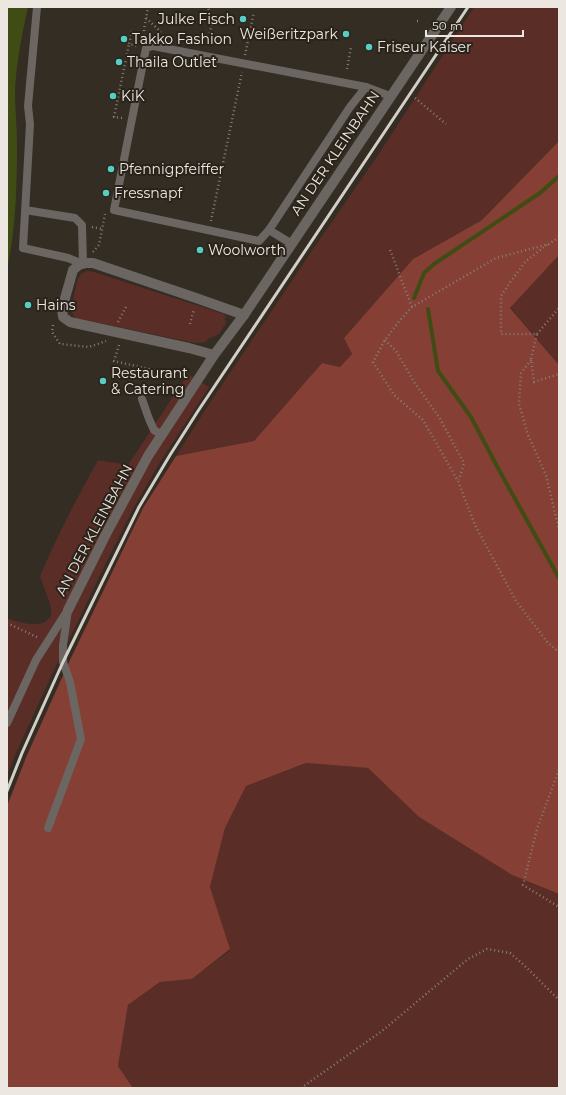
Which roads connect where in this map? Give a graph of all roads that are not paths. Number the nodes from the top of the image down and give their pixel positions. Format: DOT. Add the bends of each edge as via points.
graph roads {
  1 [pos="37,7"];
  2 [pos="450,7"];
  3 [pos="366,87"];
  4 [pos="390,96"];
  5 [pos="25,210"];
  6 [pos="269,230"];
  7 [pos="292,244"];
  8 [pos="83,264"];
  9 [pos="244,315"];
  10 [pos="214,356"];
  11 [pos="142,399"];
  12 [pos="162,435"];
  13 [pos="68,610"];
  14 [pos="7,722"];
  15 [pos="48,828"];
  1 -- 5 [label="lane" via="28,106 30,124"];
  2 -- 4 [label="street, AN DER KLEINBAHN"];
  3 -- 4 [label="lane"];
  3 -- 6 [label="lane" via="350,107"];
  3 -- 6 [label="lane" via="157,46 146,48 114,210 259,241"];
  4 -- 7 [label="street, AN DER KLEINBAHN"];
  5 -- 8 [label="lane" via="74,218 82,225"];
  5 -- 8 [label="lane" via="23,248"];
  6 -- 7 [label="lane"];
  7 -- 9 [label="street, AN DER KLEINBAHN"];
  8 -- 9 [label="street" via="93,263"];
  8 -- 10 [label="street" via="73,270 62,309 63,317 70,322 189,348"];
  9 -- 10 [label="street, AN DER KLEINBAHN"];
  10 -- 12 [label="street, AN DER KLEINBAHN"];
  11 -- 12 [label="lane" via="154,430"];
  12 -- 13 [label="street, AN DER KLEINBAHN" via="106,534"];
  13 -- 14 [label="lane, AN DER KLEINBAHN" via="36,660"];
  13 -- 15 [label="lane" via="63,662 70,682 81,739"];
}
